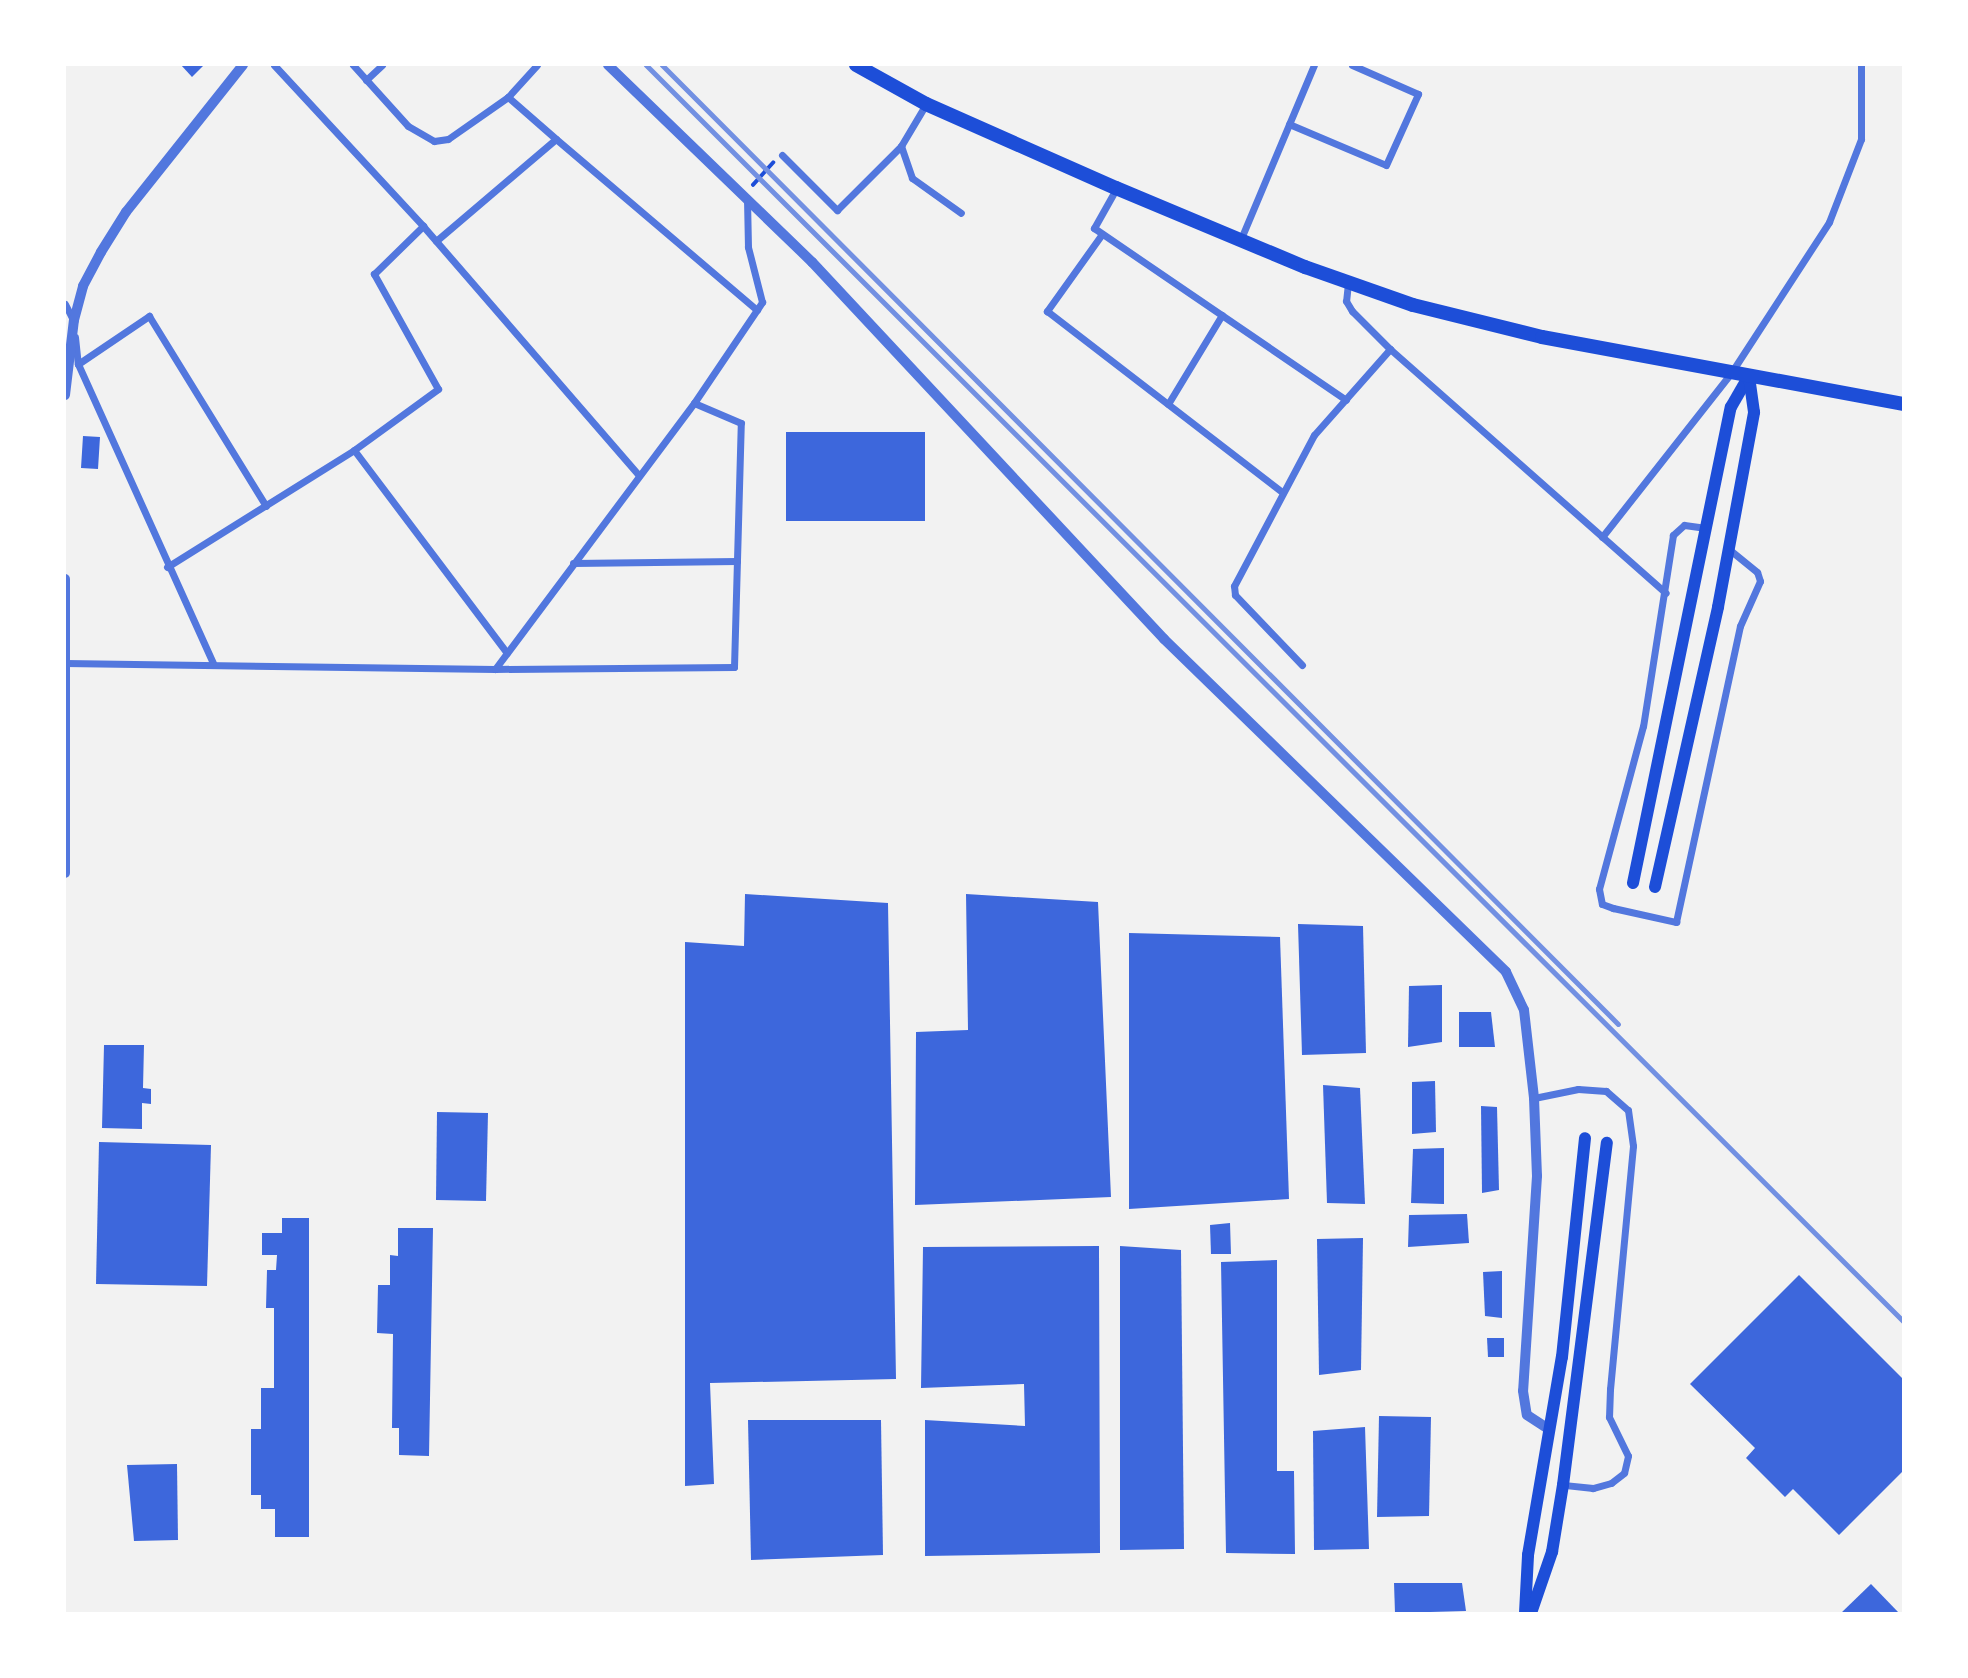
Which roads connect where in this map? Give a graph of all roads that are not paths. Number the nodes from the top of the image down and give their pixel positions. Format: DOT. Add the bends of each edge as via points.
graph roads {
  1 [pos="243,65"];
  2 [pos="274,65"];
  3 [pos="353,65"];
  4 [pos="382,65"];
  5 [pos="537,65"];
  6 [pos="608,65"];
  7 [pos="856,65"];
  8 [pos="1314,65"];
  9 [pos="1352,65"];
  10 [pos="1861,65"];
  11 [pos="366,80"];
  12 [pos="508,97"];
  13 [pos="926,104"];
  14 [pos="1289,124"];
  15 [pos="556,139"];
  16 [pos="901,146"];
  17 [pos="782,155"];
  18 [pos="1116,188"];
  19 [pos="747,196"];
  20 [pos="961,213"];
  21 [pos="424,226"];
  22 [pos="1102,233"];
  23 [pos="436,241"];
  24 [pos="1240,241"];
  25 [pos="1348,283"];
  26 [pos="65,304"];
  27 [pos="757,310"];
  28 [pos="1222,316"];
  29 [pos="74,320"];
  30 [pos="1390,349"];
  31 [pos="78,364"];
  32 [pos="1731,373"];
  33 [pos="1749,376"];
  34 [pos="65,395"];
  35 [pos="1346,400"];
  36 [pos="694,403"];
  37 [pos="1168,404"];
  38 [pos="1903,404"];
  39 [pos="354,450"];
  40 [pos="639,475"];
  41 [pos="1281,491"];
  42 [pos="266,506"];
  43 [pos="1708,529"];
  44 [pos="1602,537"];
  45 [pos="1728,548"];
  46 [pos="737,561"];
  47 [pos="573,563"];
  48 [pos="167,567"];
  49 [pos="65,579"];
  50 [pos="1666,593"];
  51 [pos="507,653"];
  52 [pos="65,663"];
  53 [pos="213,663"];
  54 [pos="1303,664"];
  55 [pos="495,669"];
  56 [pos="65,873"];
  57 [pos="1633,883"];
  58 [pos="1655,887"];
  59 [pos="1534,1098"];
  60 [pos="1585,1138"];
  61 [pos="1607,1143"];
  62 [pos="1550,1430"];
  63 [pos="1563,1485"];
  64 [pos="1525,1613"];
  65 [pos="1531,1613"];
  1 -- 29 [label="street" via="126,212 83,286"];
  2 -- 21 [label="street"];
  3 -- 11 [label="street"];
  4 -- 11 [label="street"];
  5 -- 12 [label="street"];
  6 -- 19 [label="street"];
  7 -- 13 [label="highway"];
  8 -- 14 [label="street"];
  9 -- 14 [label="street" via="1418,94 1386,165"];
  10 -- 32 [label="street" via="1861,139 1829,222"];
  11 -- 12 [label="street" via="408,126 434,141 448,139"];
  12 -- 15 [label="street"];
  13 -- 16 [label="street"];
  13 -- 18 [label="highway"];
  14 -- 24 [label="street"];
  15 -- 23 [label="street"];
  15 -- 27 [label="street"];
  16 -- 17 [label="street" via="837,211"];
  16 -- 20 [label="street" via="912,178"];
  18 -- 22 [label="street" via="1094,229"];
  18 -- 24 [label="highway"];
  19 -- 27 [label="street" via="748,247 762,302"];
  19 -- 59 [label="street" via="1154,630 1507,972 1524,1010"];
  21 -- 23 [label="street"];
  21 -- 39 [label="street" via="374,274 438,389"];
  22 -- 28 [label="street"];
  22 -- 37 [label="street" via="1046,311"];
  23 -- 40 [label="street"];
  24 -- 25 [label="highway"];
  25 -- 30 [label="street" via="1346,300 1352,311"];
  25 -- 32 [label="highway" via="1478,324"];
  26 -- 29 [label="street"];
  27 -- 36 [label="street"];
  28 -- 35 [label="street"];
  28 -- 37 [label="street"];
  29 -- 31 [label="street"];
  29 -- 34 [label="street"];
  30 -- 35 [label="street"];
  30 -- 44 [label="street"];
  31 -- 42 [label="street" via="149,316"];
  31 -- 48 [label="street"];
  32 -- 33 [label="highway"];
  32 -- 44 [label="street"];
  33 -- 38 [label="highway"];
  33 -- 43 [label="main road" via="1731,407"];
  33 -- 45 [label="main road" via="1754,412"];
  35 -- 41 [label="street" via="1314,435"];
  36 -- 40 [label="street"];
  36 -- 46 [label="street" via="741,423"];
  37 -- 41 [label="street"];
  39 -- 42 [label="street"];
  39 -- 51 [label="street"];
  40 -- 47 [label="street"];
  41 -- 54 [label="street" via="1234,586 1235,595"];
  42 -- 48 [label="street"];
  43 -- 50 [label="street" via="1684,525 1673,534"];
  43 -- 57 [label="main road"];
  44 -- 50 [label="street"];
  45 -- 50 [label="street" via="1757,572 1760,581 1740,626 1676,922 1602,904 1599,889 1643,726"];
  45 -- 58 [label="main road"];
  46 -- 47 [label="street"];
  46 -- 55 [label="street" via="734,667"];
  47 -- 51 [label="street"];
  48 -- 53 [label="street"];
  49 -- 52 [label="street"];
  51 -- 55 [label="street"];
  52 -- 53 [label="street"];
  52 -- 56 [label="street"];
  53 -- 55 [label="street"];
  59 -- 62 [label="street" via="1537,1176 1523,1391 1527,1415"];
  59 -- 63 [label="street" via="1578,1088 1606,1091 1628,1110 1633,1146 1609,1389 1609,1417 1628,1456 1624,1473 1611,1483 1592,1488"];
  60 -- 62 [label="main road"];
  61 -- 63 [label="main road"];
  62 -- 64 [label="main road" via="1528,1555"];
  63 -- 65 [label="main road" via="1552,1552"];
}
